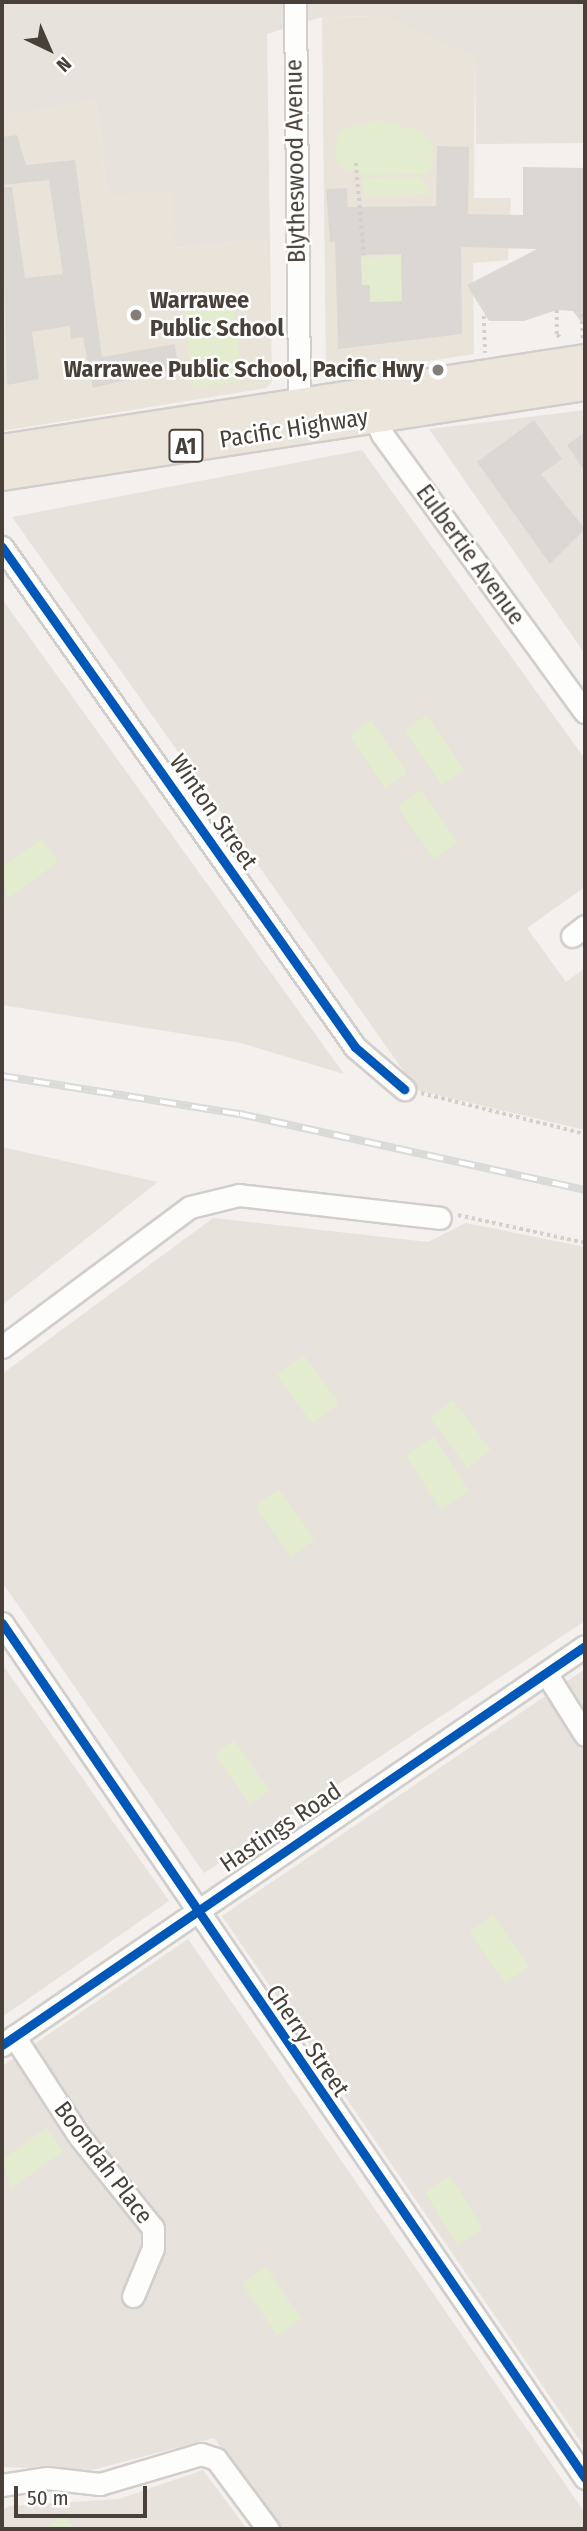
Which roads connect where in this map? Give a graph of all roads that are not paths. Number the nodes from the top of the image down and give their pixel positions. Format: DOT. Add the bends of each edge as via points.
graph roads {
  1 [pos="295,2"];
  2 [pos="577,349"];
  3 [pos="585,384"];
  4 [pos="299,404"];
  5 [pos="368,405"];
  6 [pos="2,450"];
  7 [pos="2,474"];
  8 [pos="2,547"];
  9 [pos="585,712"];
  10 [pos="404,1089"];
  11 [pos="440,1219"];
  12 [pos="2,1347"];
  13 [pos="2,1623"];
  14 [pos="585,1646"];
  15 [pos="546,1673"];
  16 [pos="585,1735"];
  17 [pos="194,1910"];
  18 [pos="8,2041"];
  19 [pos="133,2297"];
  20 [pos="585,2478"];
  21 [pos="2,2486"];
  22 [pos="268,2529"];
  1 -- 4 [label="street, Blytheswood Avenue"];
  2 -- 5 [label="highway, Pacific Highway / A1"];
  3 -- 5 [label="highway, Pacific Highway / A1"];
  4 -- 5 [label="highway, Pacific Highway / A1"];
  4 -- 6 [label="highway, Pacific Highway / A1"];
  5 -- 7 [label="highway, Pacific Highway / A1"];
  5 -- 9 [label="street, Eulbertie Avenue"];
  8 -- 10 [label="street, Winton Street" via="355,1047"];
  11 -- 12 [label="street" via="239,1195 190,1207"];
  13 -- 17 [label="street, Cherry Street" via="180,1880"];
  14 -- 15 [label="street, Hastings Road"];
  15 -- 16 [label="street"];
  15 -- 17 [label="street, Hastings Road"];
  17 -- 18 [label="street, Hastings Road"];
  17 -- 20 [label="street, Cherry Street"];
  18 -- 19 [label="street, Boondah Place" via="153,2228 153,2248"];
  21 -- 22 [label="street" via="47,2478 100,2484 201,2454 216,2459"];
}
